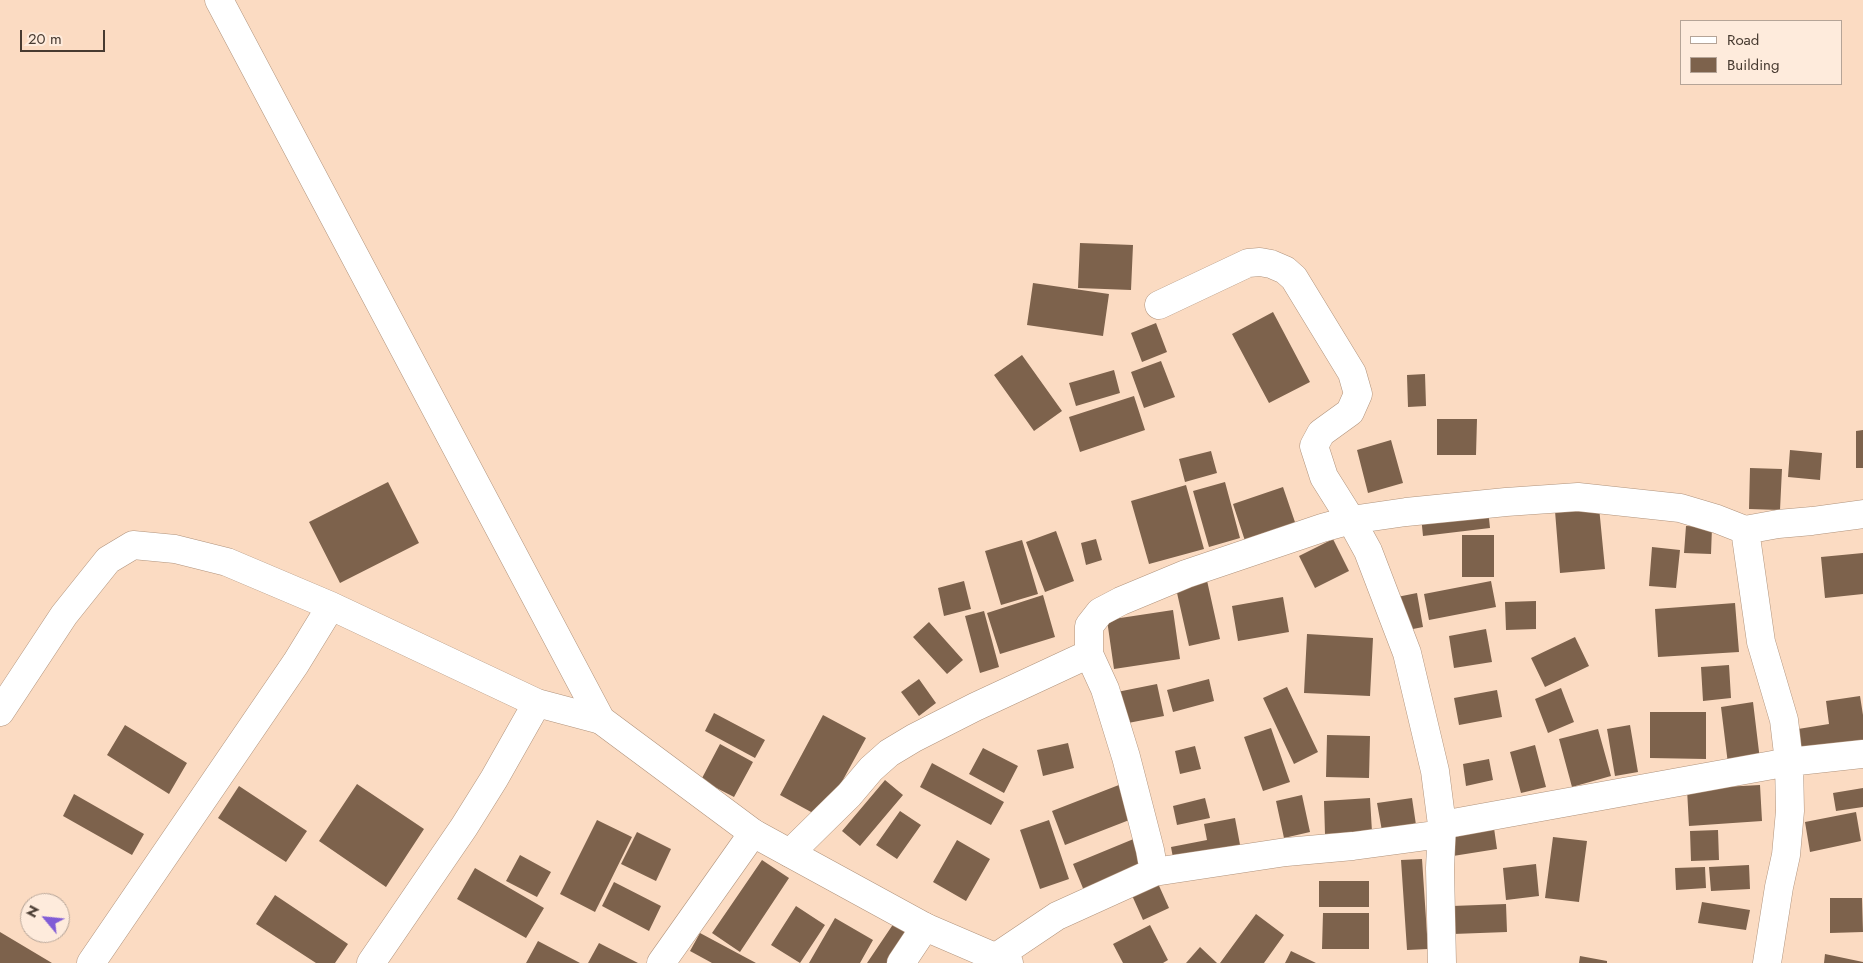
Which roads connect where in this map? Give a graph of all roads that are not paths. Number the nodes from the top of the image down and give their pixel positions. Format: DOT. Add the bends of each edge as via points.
graph roads {
  1 [pos="220,0"];
  2 [pos="1159,305"];
  3 [pos="1863,514"];
  4 [pos="1351,520"];
  5 [pos="1745,530"];
  6 [pos="331,606"];
  7 [pos="1089,654"];
  8 [pos="537,703"];
  9 [pos="0,712"];
  10 [pos="601,720"];
  11 [pos="1863,754"];
  12 [pos="1789,762"];
  13 [pos="1442,830"];
  14 [pos="754,833"];
  15 [pos="790,853"];
  16 [pos="1154,872"];
  17 [pos="925,927"];
  18 [pos="1003,960"];
  19 [pos="91,963"];
  20 [pos="371,963"];
  21 [pos="661,963"];
  22 [pos="901,963"];
  23 [pos="1442,963"];
  24 [pos="1766,963"];
  1 -- 10 [label="street"];
  2 -- 4 [label="street" via="1248,263 1271,264 1294,278 1344,358 1358,394 1350,412 1321,434 1314,446 1324,477"];
  3 -- 5 [label="street"];
  4 -- 5 [label="street" via="1578,497 1680,508"];
  4 -- 7 [label="street" via="1186,574 1121,600 1100,612 1090,626"];
  4 -- 13 [label="street" via="1368,551 1407,653 1435,771"];
  5 -- 12 [label="street" via="1761,642 1784,720"];
  6 -- 8 [label="street"];
  6 -- 9 [label="street" via="227,562 175,549 133,545 108,560 64,615"];
  6 -- 19 [label="street" via="296,663"];
  7 -- 15 [label="street" via="975,706 889,753"];
  7 -- 16 [label="street" via="1105,689 1126,758"];
  8 -- 10 [label="street"];
  8 -- 20 [label="street" via="464,827"];
  10 -- 14 [label="street"];
  11 -- 12 [label="street"];
  12 -- 13 [label="street"];
  12 -- 24 [label="street" via="1790,811 1786,855"];
  13 -- 16 [label="street" via="1353,846 1286,852"];
  13 -- 23 [label="street"];
  14 -- 15 [label="street"];
  14 -- 21 [label="street"];
  15 -- 17 [label="street"];
  16 -- 18 [label="street" via="1057,916"];
  17 -- 18 [label="street"];
  17 -- 22 [label="street"];
}
